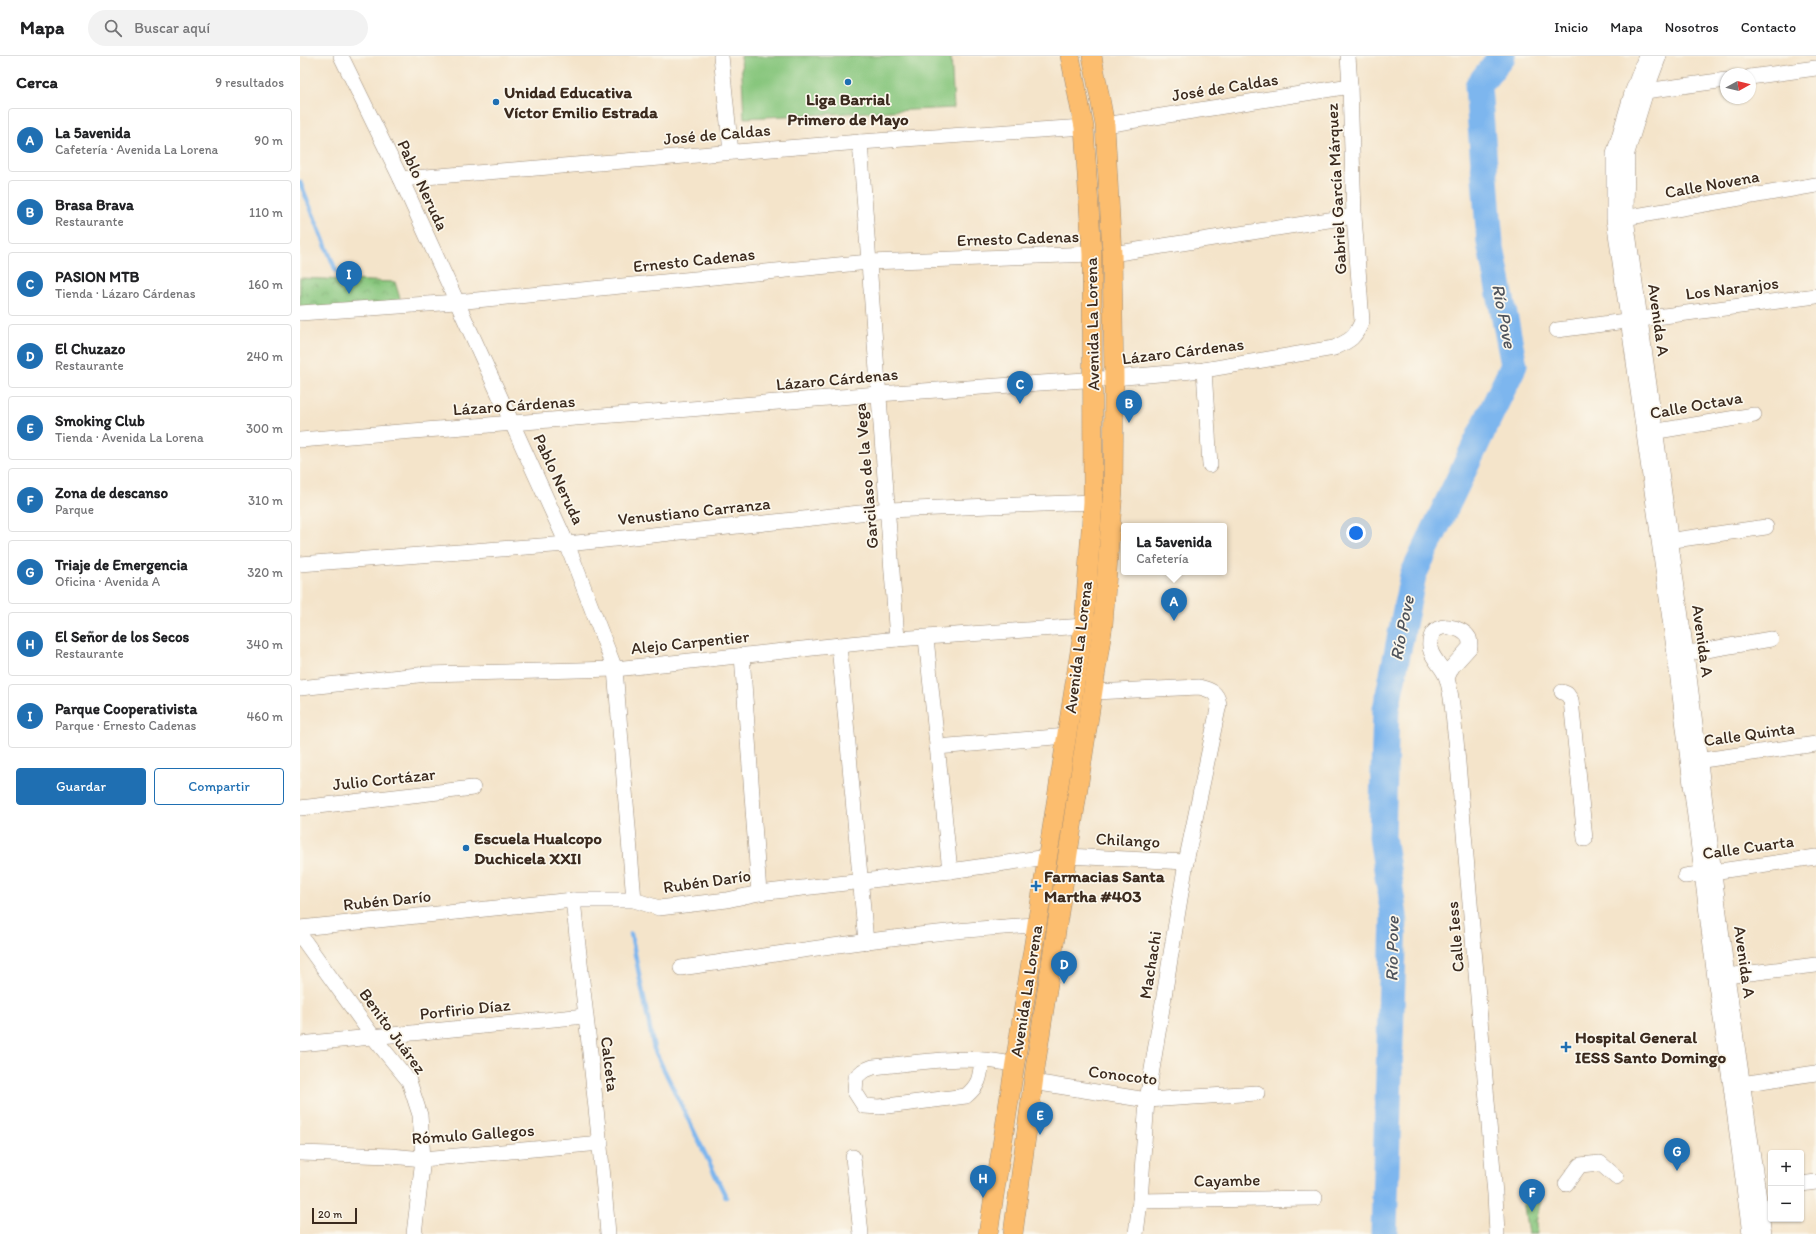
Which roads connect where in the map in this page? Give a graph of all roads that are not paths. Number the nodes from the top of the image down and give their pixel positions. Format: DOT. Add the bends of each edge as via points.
graph roads {
  1 [pos="341,56"];
  2 [pos="721,56"];
  3 [pos="1070,56"];
  4 [pos="1092,56"];
  5 [pos="1348,56"];
  6 [pos="1646,56"];
  7 [pos="1659,56"];
  8 [pos="1816,68"];
  9 [pos="1756,76"];
  10 [pos="1720,81"];
  11 [pos="1350,86"];
  12 [pos="1639,92"];
  13 [pos="1105,126"];
  14 [pos="1084,127"];
  15 [pos="860,142"];
  16 [pos="731,152"];
  17 [pos="401,179"];
  18 [pos="1816,185"];
  19 [pos="1354,216"];
  20 [pos="1620,219"];
  21 [pos="1092,254"];
  22 [pos="1112,254"];
  23 [pos="869,262"];
  24 [pos="1816,296"];
  25 [pos="456,302"];
  26 [pos="300,313"];
  27 [pos="1634,320"];
  28 [pos="1362,321"];
  29 [pos="1557,330"];
  30 [pos="1204,370"];
  31 [pos="1114,378"];
  32 [pos="1093,379"];
  33 [pos="878,394"];
  34 [pos="1754,415"];
  35 [pos="513,424"];
  36 [pos="1649,433"];
  37 [pos="300,440"];
  38 [pos="1210,465"];
  39 [pos="1093,502"];
  40 [pos="888,510"];
  41 [pos="1766,527"];
  42 [pos="1665,541"];
  43 [pos="567,544"];
  44 [pos="300,564"];
  45 [pos="1084,626"];
  46 [pos="926,638"];
  47 [pos="897,639"];
  48 [pos="1771,639"];
  49 [pos="839,645"];
  50 [pos="1681,654"];
  51 [pos="742,655"];
  52 [pos="615,669"];
  53 [pos="1447,678"];
  54 [pos="300,688"];
  55 [pos="1094,692"];
  56 [pos="1562,692"];
  57 [pos="1067,736"];
  58 [pos="1816,744"];
  59 [pos="937,747"];
  60 [pos="1694,761"];
  61 [pos="473,788"];
  62 [pos="300,808"];
  63 [pos="1585,839"];
  64 [pos="1067,856"];
  65 [pos="1048,857"];
  66 [pos="1816,857"];
  67 [pos="1186,862"];
  68 [pos="950,871"];
  69 [pos="1708,872"];
  70 [pos="1685,876"];
  71 [pos="860,881"];
  72 [pos="759,893"];
  73 [pos="573,900"];
  74 [pos="634,900"];
  75 [pos="1036,925"];
  76 [pos="300,928"];
  77 [pos="300,935"];
  78 [pos="866,942"];
  79 [pos="1816,965"];
  80 [pos="681,968"];
  81 [pos="1721,977"];
  82 [pos="585,1016"];
  83 [pos="374,1038"];
  84 [pos="300,1044"];
  85 [pos="982,1060"];
  86 [pos="1014,1065"];
  87 [pos="1816,1073"];
  88 [pos="1033,1082"];
  89 [pos="1737,1085"];
  90 [pos="1257,1093"];
  91 [pos="1147,1100"];
  92 [pos="601,1143"];
  93 [pos="300,1153"];
  94 [pos="853,1157"];
  95 [pos="423,1159"];
  96 [pos="1616,1177"];
  97 [pos="1816,1182"];
  98 [pos="1566,1184"];
  99 [pos="1804,1184"];
  100 [pos="1757,1189"];
  101 [pos="1495,1194"];
  102 [pos="1315,1198"];
  103 [pos="1140,1201"];
  104 [pos="414,1234"];
  105 [pos="608,1234"];
  106 [pos="861,1234"];
  107 [pos="988,1234"];
  108 [pos="1013,1234"];
  109 [pos="1136,1234"];
  110 [pos="1497,1234"];
  111 [pos="1508,1234"];
  112 [pos="1750,1234"];
  113 [pos="1764,1234"];
  1 -- 17 [label="street, Pablo Neruda"];
  2 -- 16 [label="street"];
  3 -- 14 [label="main road, Avenida La Lorena"];
  4 -- 13 [label="main road, Avenida La Lorena"];
  5 -- 11 [label="street, Gabriel García Márquez"];
  6 -- 12 [label="street, Avenida A"];
  7 -- 12 [label="street, Avenida A"];
  8 -- 9 [label="street"];
  10 -- 12 [label="street"];
  11 -- 13 [label="street, José de Caldas"];
  11 -- 19 [label="street, Gabriel García Márquez"];
  12 -- 20 [label="street, Avenida A" via="1614,154"];
  13 -- 22 [label="main road, Avenida La Lorena"];
  14 -- 15 [label="street, José de Caldas"];
  14 -- 21 [label="main road, Avenida La Lorena"];
  15 -- 16 [label="street, José de Caldas"];
  15 -- 23 [label="street, Garcilaso de la Vega"];
  16 -- 17 [label="street, José de Caldas"];
  17 -- 25 [label="street, Pablo Neruda"];
  18 -- 20 [label="street, Calle Novena"];
  19 -- 22 [label="street"];
  19 -- 28 [label="street, Gabriel García Márquez"];
  20 -- 27 [label="street, Avenida A"];
  21 -- 23 [label="street, Ernesto Cadenas"];
  21 -- 32 [label="main road, Avenida La Lorena"];
  22 -- 31 [label="main road, Avenida La Lorena"];
  23 -- 25 [label="street, Ernesto Cadenas"];
  23 -- 33 [label="street, Garcilaso de la Vega"];
  24 -- 27 [label="street, Los Naranjos"];
  25 -- 26 [label="street, Ernesto Cadenas"];
  25 -- 35 [label="street, Pablo Neruda"];
  27 -- 29 [label="street, Los Naranjos"];
  27 -- 36 [label="street, Avenida A"];
  28 -- 30 [label="street, Lázaro Cárdenas" via="1357,334 1334,348"];
  30 -- 31 [label="street, Lázaro Cárdenas"];
  30 -- 38 [label="street"];
  31 -- 32 [label="street, Lázaro Cárdenas"];
  31 -- 55 [label="main road, Avenida La Lorena" via="1113,491 1103,625"];
  32 -- 33 [label="street, Lázaro Cárdenas"];
  32 -- 39 [label="main road, Avenida La Lorena"];
  33 -- 35 [label="street, Lázaro Cárdenas"];
  33 -- 40 [label="street, Garcilaso de la Vega"];
  34 -- 36 [label="street, Calle Octava"];
  35 -- 37 [label="street, Lázaro Cárdenas"];
  35 -- 43 [label="street, Pablo Neruda"];
  36 -- 42 [label="street, Avenida A"];
  39 -- 40 [label="street, Venustiano Carranza"];
  39 -- 45 [label="main road, Avenida La Lorena"];
  40 -- 43 [label="street, Venustiano Carranza"];
  40 -- 47 [label="street, Garcilaso de la Vega"];
  41 -- 42 [label="street"];
  42 -- 50 [label="street, Avenida A"];
  43 -- 44 [label="street, Venustiano Carranza"];
  43 -- 52 [label="street, Pablo Neruda"];
  45 -- 46 [label="street, Alejo Carpentier"];
  45 -- 57 [label="main road, Avenida La Lorena"];
  46 -- 47 [label="street, Alejo Carpentier"];
  46 -- 59 [label="street"];
  47 -- 49 [label="street, Alejo Carpentier"];
  48 -- 50 [label="street"];
  49 -- 51 [label="street, Alejo Carpentier"];
  49 -- 71 [label="street"];
  50 -- 60 [label="street, Avenida A"];
  51 -- 52 [label="street, Alejo Carpentier"];
  51 -- 72 [label="street"];
  52 -- 54 [label="street, Alejo Carpentier" via="427,674"];
  52 -- 74 [label="street, Pablo Neruda"];
  53 -- 101 [label="street, Calle Iess" via="1456,740"];
  55 -- 64 [label="main road, Avenida La Lorena"];
  55 -- 67 [label="street, Machachi" via="1199,687 1212,690 1217,696 1219,704"];
  56 -- 63 [label="street" via="1571,700"];
  57 -- 59 [label="street"];
  57 -- 65 [label="main road, Avenida La Lorena"];
  58 -- 60 [label="street, Calle Quinta"];
  59 -- 68 [label="street"];
  60 -- 69 [label="street, Avenida A"];
  61 -- 62 [label="street, Julio Cortázar"];
  64 -- 67 [label="street, Chilango"];
  64 -- 88 [label="main road, Avenida La Lorena"];
  65 -- 68 [label="street, Rubén Darío"];
  65 -- 75 [label="main road, Avenida La Lorena"];
  66 -- 69 [label="street, Calle Cuarta"];
  67 -- 91 [label="street, Machachi"];
  68 -- 71 [label="street, Rubén Darío"];
  69 -- 70 [label="street, Calle Cuarta"];
  69 -- 81 [label="street, Avenida A"];
  71 -- 72 [label="street, Rubén Darío"];
  71 -- 78 [label="street"];
  72 -- 74 [label="street, Rubén Darío" via="727,900 659,908"];
  73 -- 74 [label="street, Rubén Darío"];
  73 -- 76 [label="street, Rubén Darío"];
  73 -- 82 [label="street, Calceta"];
  75 -- 78 [label="street"];
  75 -- 86 [label="main road, Avenida La Lorena"];
  77 -- 83 [label="street, Benito Juárez"];
  78 -- 80 [label="street"];
  79 -- 81 [label="street"];
  81 -- 89 [label="street, Avenida A"];
  82 -- 83 [label="street, Porfirio Díaz"];
  82 -- 92 [label="street, Calceta"];
  83 -- 84 [label="street, Porfirio Díaz"];
  83 -- 95 [label="street, Benito Juárez" via="409,1081 420,1115"];
  85 -- 85 [label="street" via="873,1067 856,1077 855,1092 864,1106 879,1107 966,1096 976,1088"];
  85 -- 86 [label="street" via="997,1060"];
  86 -- 107 [label="main road, Avenida La Lorena"];
  87 -- 89 [label="street"];
  88 -- 91 [label="street, Conocoto"];
  88 -- 108 [label="main road, Avenida La Lorena"];
  89 -- 100 [label="street, Avenida A"];
  90 -- 91 [label="street, Conocoto"];
  91 -- 103 [label="street, Machachi"];
  92 -- 95 [label="street, Rómulo Gallegos"];
  92 -- 105 [label="street, Calceta"];
  93 -- 95 [label="street, Rómulo Gallegos"];
  94 -- 106 [label="street"];
  95 -- 104 [label="street, Benito Juárez"];
  96 -- 98 [label="street" via="1600,1163 1580,1165"];
  97 -- 99 [label="street"];
  100 -- 112 [label="street, Avenida A"];
  100 -- 113 [label="street, Avenida A"];
  101 -- 110 [label="street, Calle Iess"];
  101 -- 111 [label="street, Calle Iess"];
  102 -- 103 [label="street, Cayambe"];
  103 -- 109 [label="street, Machachi"];
}
